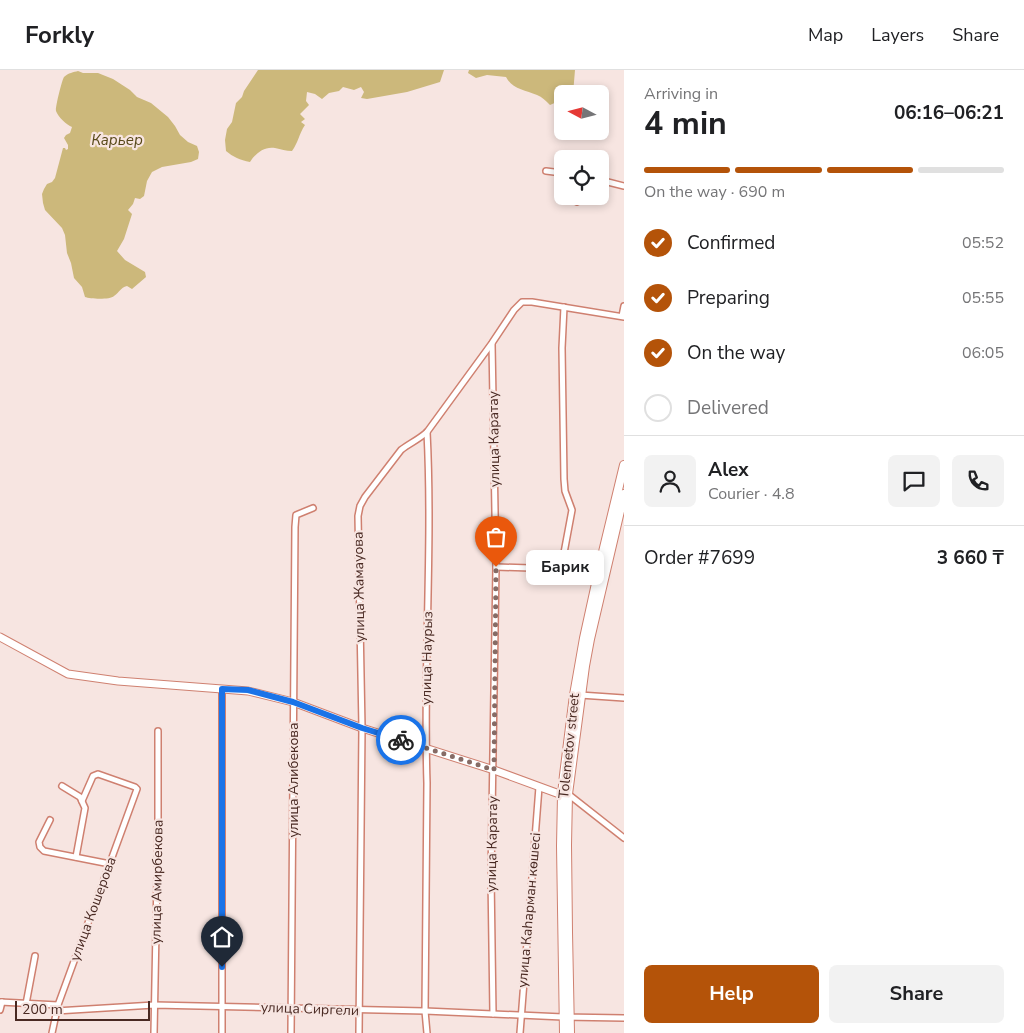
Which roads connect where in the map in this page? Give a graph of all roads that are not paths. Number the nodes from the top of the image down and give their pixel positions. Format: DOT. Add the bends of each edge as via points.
graph roads {
  1 [pos="546,171"];
  2 [pos="554,172"];
  3 [pos="609,182"];
  4 [pos="624,186"];
  5 [pos="624,306"];
  6 [pos="564,307"];
  7 [pos="623,316"];
  8 [pos="492,343"];
  9 [pos="427,432"];
  10 [pos="624,464"];
  11 [pos="624,494"];
  12 [pos="313,508"];
  13 [pos="496,567"];
  14 [pos="561,569"];
  15 [pos="596,580"];
  16 [pos="0,638"];
  17 [pos="222,689"];
  18 [pos="578,695"];
  19 [pos="624,698"];
  20 [pos="293,702"];
  21 [pos="362,728"];
  22 [pos="158,731"];
  23 [pos="426,748"];
  24 [pos="494,770"];
  25 [pos="62,786"];
  26 [pos="539,787"];
  27 [pos="565,794"];
  28 [pos="82,801"];
  29 [pos="50,820"];
  30 [pos="624,838"];
  31 [pos="76,857"];
  32 [pos="110,864"];
  33 [pos="36,956"];
  34 [pos="1,1002"];
  35 [pos="26,1004"];
  36 [pos="58,1005"];
  37 [pos="154,1005"];
  38 [pos="222,1006"];
  39 [pos="291,1008"];
  40 [pos="0,1010"];
  41 [pos="359,1010"];
  42 [pos="56,1011"];
  43 [pos="425,1011"];
  44 [pos="493,1014"];
  45 [pos="521,1015"];
  46 [pos="567,1017"];
  47 [pos="624,1018"];
  48 [pos="52,1033"];
  49 [pos="154,1033"];
  50 [pos="222,1033"];
  51 [pos="291,1033"];
  52 [pos="359,1033"];
  53 [pos="427,1033"];
  54 [pos="520,1033"];
  55 [pos="564,1033"];
  56 [pos="570,1033"];
  1 -- 2 [label="street"];
  3 -- 4 [label="street"];
  5 -- 7 [label="street"];
  6 -- 7 [label="street, улица Жамауова"];
  6 -- 8 [label="street, улица Жамауова" via="522,302"];
  6 -- 14 [label="street" via="564,480 572,510"];
  8 -- 9 [label="street, улица Жамауова"];
  8 -- 13 [label="street, улица Каратау"];
  9 -- 21 [label="street, улица Жамауова" via="401,450 360,506"];
  9 -- 23 [label="street, улица Наурыз"];
  10 -- 15 [label="main road, Tolemetov street"];
  11 -- 18 [label="main road, Tolemetov street"];
  12 -- 20 [label="street, улица Алибекова" via="296,515 294,527"];
  13 -- 14 [label="street"];
  13 -- 24 [label="street, улица Каратау"];
  14 -- 15 [label="street"];
  15 -- 18 [label="main road, Tolemetov street" via="584,638"];
  16 -- 17 [label="street" via="68,674"];
  17 -- 20 [label="street" via="248,690"];
  17 -- 38 [label="street"];
  18 -- 19 [label="street"];
  18 -- 27 [label="main road, Tolemetov street"];
  20 -- 21 [label="street"];
  20 -- 39 [label="street, улица Алибекова"];
  21 -- 23 [label="street"];
  21 -- 41 [label="street, улица Жамауова"];
  22 -- 37 [label="street, улица Амирбекова"];
  23 -- 24 [label="street"];
  23 -- 43 [label="street, улица Наурыз"];
  24 -- 26 [label="street"];
  24 -- 44 [label="street, улица Каратау" via="491,878"];
  25 -- 28 [label="street"];
  26 -- 27 [label="street"];
  26 -- 45 [label="street, улица Каһарман көшесі"];
  27 -- 30 [label="street"];
  27 -- 46 [label="main road, Tolemetov street" via="561,874"];
  28 -- 31 [label="street" via="85,808"];
  28 -- 32 [label="street, улица Кошерова" via="93,776 98,774 137,789"];
  29 -- 31 [label="street" via="39,842 40,847 44,851"];
  31 -- 32 [label="street"];
  32 -- 36 [label="street, улица Кошерова"];
  33 -- 35 [label="street"];
  34 -- 35 [label="street"];
  34 -- 40 [label="street"];
  35 -- 36 [label="street"];
  36 -- 42 [label="street, улица Кошерова"];
  37 -- 38 [label="street, улица Сиргели"];
  37 -- 42 [label="street, улица Сиргели"];
  37 -- 49 [label="street, улица Амирбекова"];
  38 -- 39 [label="street, улица Сиргели"];
  38 -- 50 [label="street"];
  39 -- 41 [label="street, улица Сиргели"];
  39 -- 51 [label="street, улица Алибекова"];
  41 -- 43 [label="street, улица Сиргели"];
  41 -- 52 [label="street, улица Жамауова"];
  42 -- 48 [label="street, улица Кошерова"];
  43 -- 44 [label="street, улица Сиргели"];
  43 -- 53 [label="street, улица Наурыз"];
  44 -- 45 [label="street, улица Сиргели"];
  45 -- 46 [label="street, улица Сиргели"];
  45 -- 54 [label="street, улица Каһарман көшесі"];
  46 -- 47 [label="street, улица Сиргели"];
  46 -- 55 [label="main road, Tolemetov street"];
  46 -- 56 [label="main road, Tolemetov street"];
}
